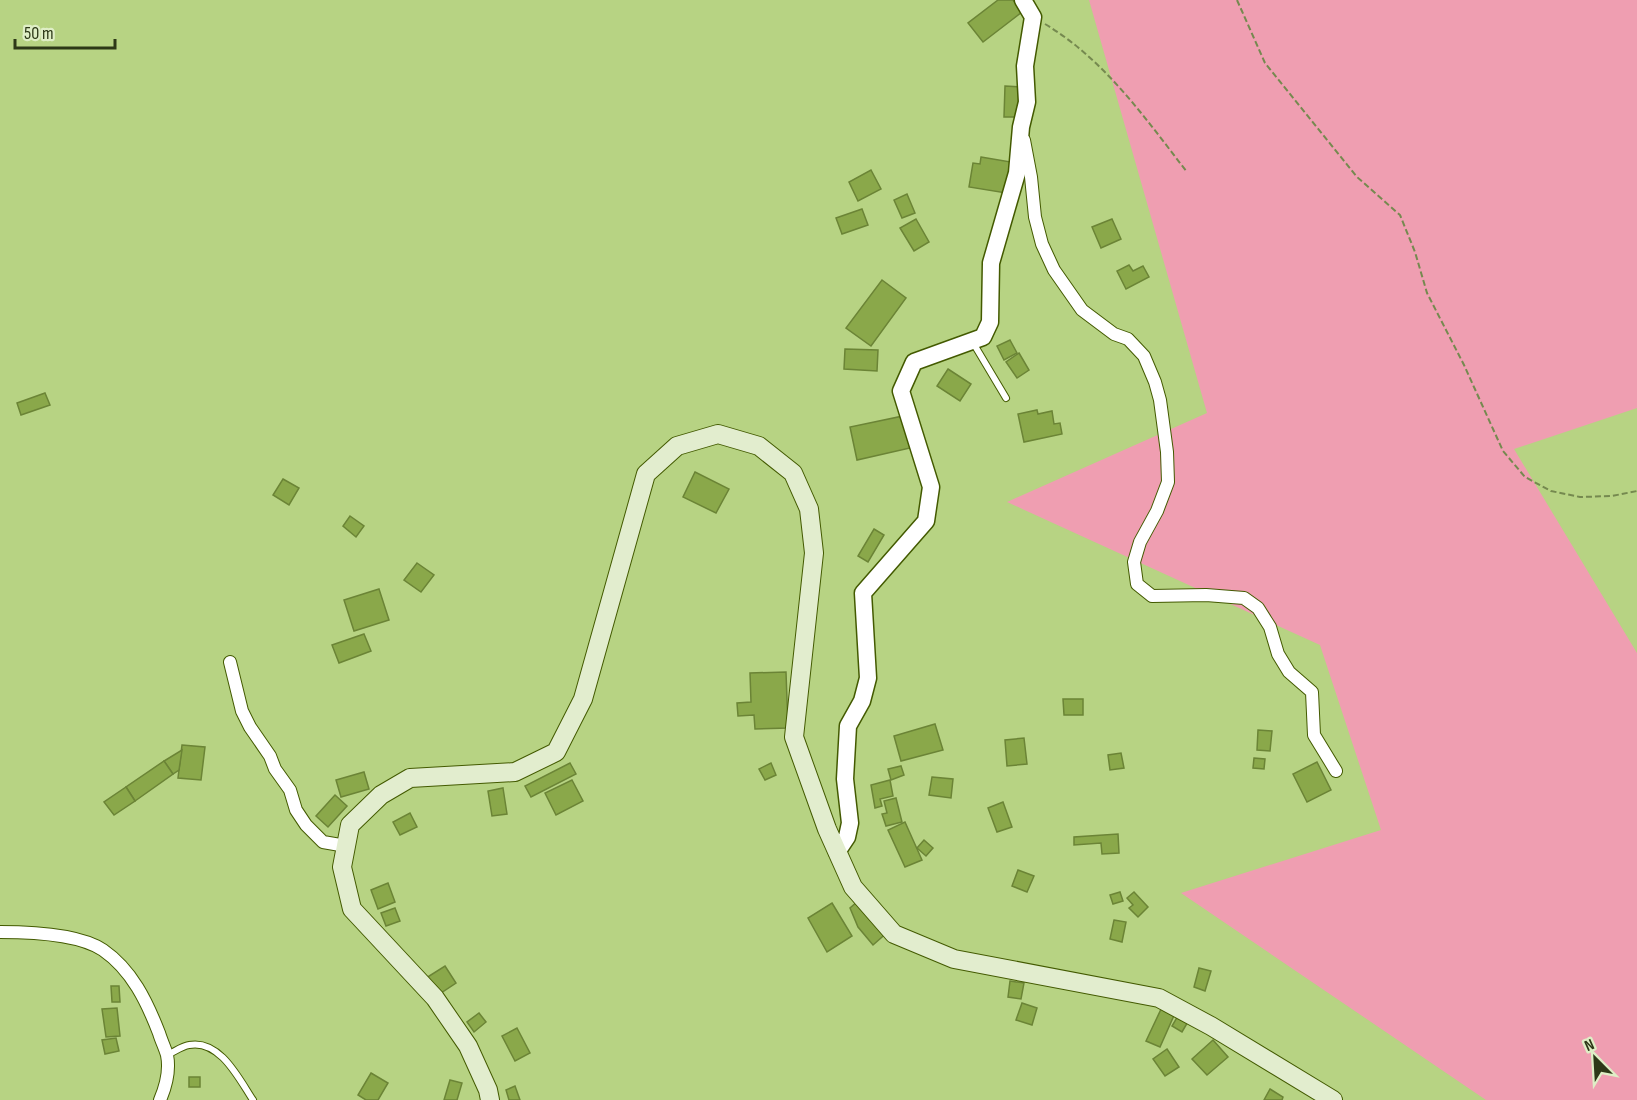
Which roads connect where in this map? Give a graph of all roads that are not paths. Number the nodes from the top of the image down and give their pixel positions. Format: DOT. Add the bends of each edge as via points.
graph roads {
  1 [pos="1023,0"];
  2 [pos="1021,127"];
  3 [pos="972,341"];
  4 [pos="1006,398"];
  5 [pos="230,662"];
  6 [pos="1336,771"];
  7 [pos="346,846"];
  8 [pos="837,852"];
  9 [pos="0,932"];
  10 [pos="167,1055"];
  11 [pos="160,1100"];
  12 [pos="252,1100"];
  13 [pos="489,1100"];
  14 [pos="1333,1100"];
  1 -- 2 [label="street" via="1033,17 1025,66 1027,102"];
  2 -- 3 [label="street" via="1017,173 991,263 990,322 983,337"];
  2 -- 6 [label="street" via="1035,217 1054,270 1082,310 1114,334 1128,339 1144,356 1160,400 1168,482 1140,542 1134,562 1137,584 1152,596 1244,598 1258,608 1289,672 1312,692 1314,735"];
  3 -- 4 [label="lane"];
  3 -- 8 [label="street" via="914,362 901,391 931,487 926,521 863,593 868,678 862,701 848,726 845,779 850,823"];
  5 -- 7 [label="street" via="242,711 290,790 296,810 323,842"];
  7 -- 8 [label="main road" via="350,825 381,795 410,778 515,771 556,752 583,699 646,474 677,446 718,434 759,446 793,473 809,509 814,553 794,737"];
  7 -- 13 [label="main road" via="342,867 352,909 435,998 468,1046"];
  8 -- 14 [label="main road" via="853,887 894,934 954,959 1159,998"];
  9 -- 10 [label="street" via="64,936 102,949 126,970 143,997"];
  10 -- 11 [label="street" via="167,1077"];
  10 -- 12 [label="lane" via="189,1045 208,1046 234,1071"];
}
